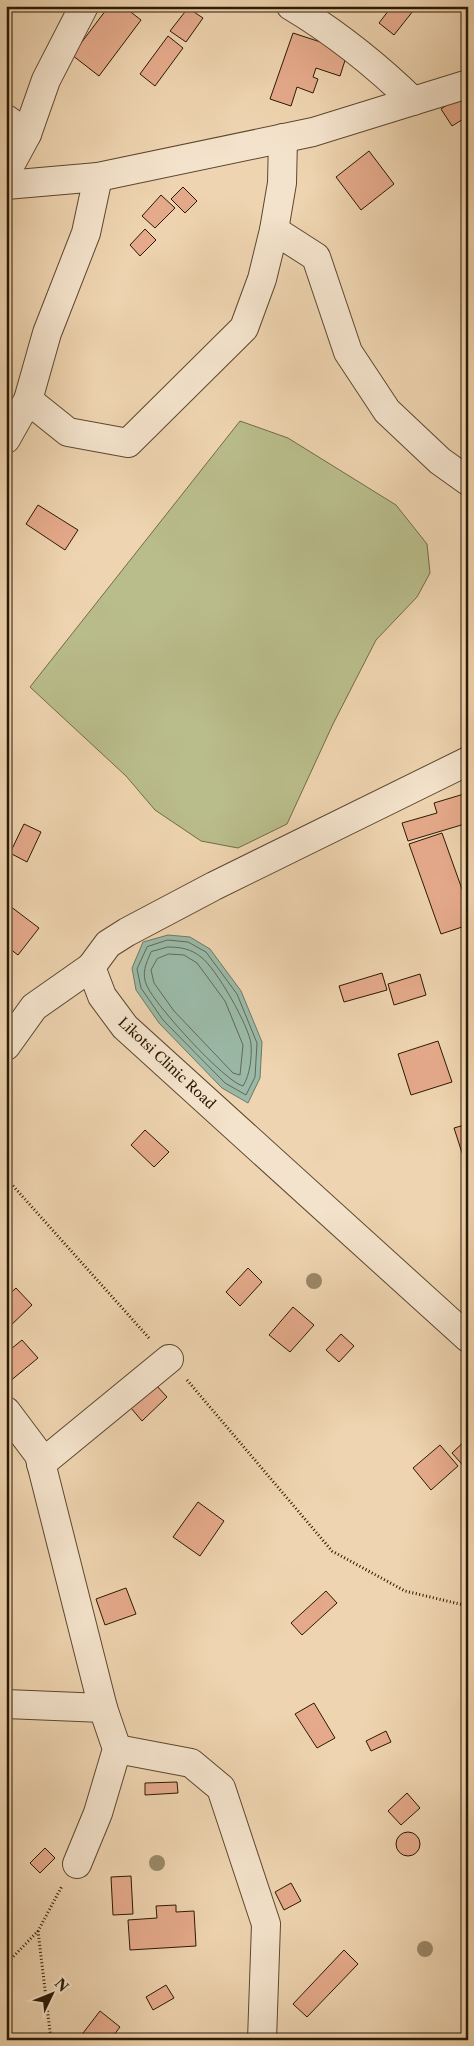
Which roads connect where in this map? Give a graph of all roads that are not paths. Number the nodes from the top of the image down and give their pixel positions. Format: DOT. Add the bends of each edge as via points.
graph roads {
  1 [pos="84,6"];
  2 [pos="292,6"];
  3 [pos="468,84"];
  4 [pos="413,102"];
  5 [pos="17,127"];
  6 [pos="283,138"];
  7 [pos="6,173"];
  8 [pos="98,177"];
  9 [pos="6,185"];
  10 [pos="274,230"];
  11 [pos="28,400"];
  12 [pos="6,439"];
  13 [pos="468,481"];
  14 [pos="468,761"];
  15 [pos="91,967"];
  16 [pos="6,1046"];
  17 [pos="468,1338"];
  18 [pos="169,1359"];
  19 [pos="6,1411"];
  20 [pos="41,1464"];
  21 [pos="6,1704"];
  22 [pos="102,1708"];
  23 [pos="117,1749"];
  24 [pos="77,1864"];
  25 [pos="262,2040"];
  1 -- 5 [label="street" via="46,80"];
  2 -- 4 [label="street" via="384,72"];
  3 -- 4 [label="street"];
  4 -- 6 [label="street"];
  5 -- 7 [label="street"];
  6 -- 8 [label="street"];
  6 -- 10 [label="street" via="282,183"];
  8 -- 9 [label="street"];
  8 -- 11 [label="street" via="86,234 47,333"];
  10 -- 11 [label="street" via="262,279 244,328 128,443 68,432"];
  10 -- 13 [label="street" via="316,257 348,352 388,411 440,461"];
  11 -- 12 [label="street"];
  14 -- 15 [label="street" via="127,932 108,944"];
  15 -- 16 [label="street" via="34,1007"];
  15 -- 17 [label="street, Likotsi Clinic Road" via="102,996 125,1026"];
  18 -- 20 [label="street"];
  19 -- 20 [label="street" via="39,1455"];
  20 -- 22 [label="street"];
  21 -- 22 [label="street"];
  22 -- 23 [label="street"];
  23 -- 24 [label="street" via="98,1813"];
  23 -- 25 [label="street" via="191,1763 221,1788 266,1924"];
}
